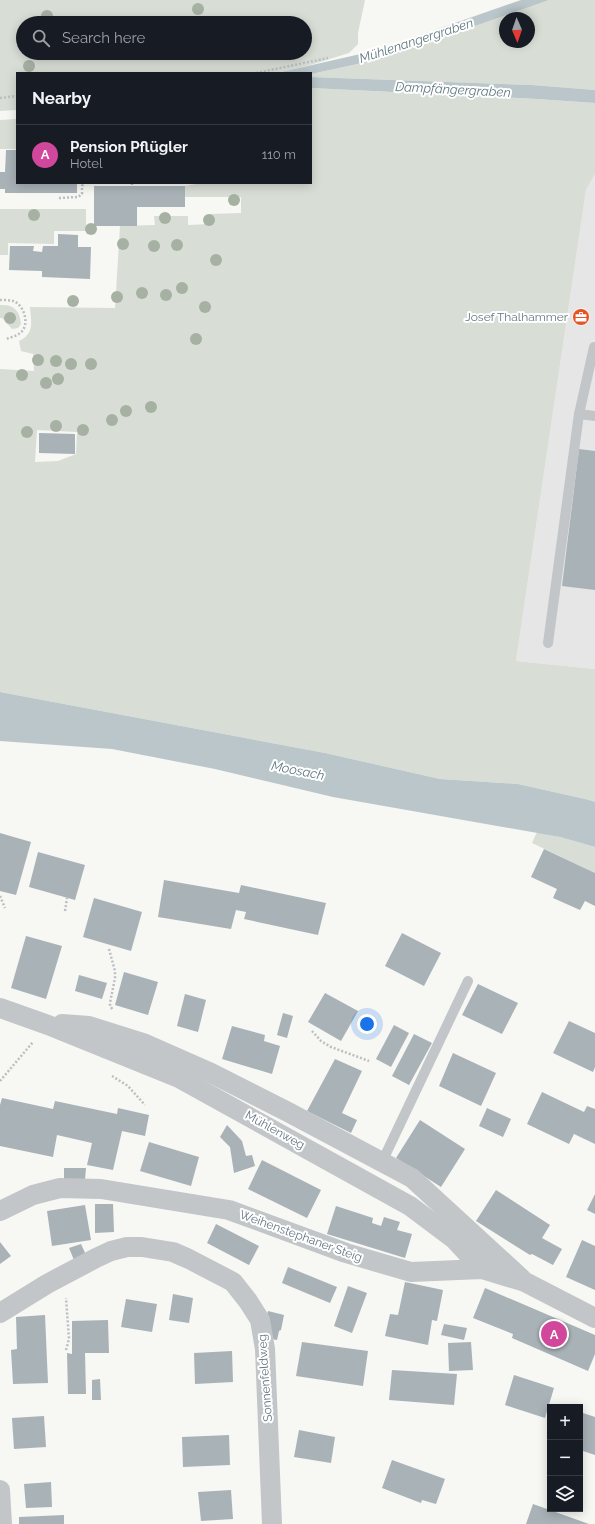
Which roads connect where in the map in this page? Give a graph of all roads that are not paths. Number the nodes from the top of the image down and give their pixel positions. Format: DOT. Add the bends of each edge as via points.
graph roads {
  1 [pos="594,347"];
  2 [pos="579,414"];
  3 [pos="595,416"];
  4 [pos="548,643"];
  5 [pos="468,980"];
  6 [pos="0,1008"];
  7 [pos="48,1024"];
  8 [pos="382,1162"];
  9 [pos="0,1211"];
  10 [pos="482,1269"];
  11 [pos="525,1282"];
  12 [pos="0,1313"];
  13 [pos="595,1318"];
  14 [pos="0,1490"];
  15 [pos="2,1524"];
  16 [pos="272,1524"];
  1 -- 2 [label="lane"];
  2 -- 3 [label="lane"];
  2 -- 4 [label="lane"];
  5 -- 8 [label="lane"];
  6 -- 7 [label="street, Mühlenweg"];
  7 -- 8 [label="street, Mühlenweg" via="89,1026 143,1043 206,1071"];
  7 -- 10 [label="street, Mühlenweg" via="180,1078 410,1206 454,1239"];
  8 -- 11 [label="street, Mühlenweg" via="412,1178"];
  9 -- 10 [label="street, Weihenstephaner Steig" via="33,1195 60,1188 101,1190 229,1210 346,1253 411,1272"];
  10 -- 11 [label="street, Weihenstephaner Steig"];
  11 -- 13 [label="street, Weihenstephaner Steig"];
  12 -- 16 [label="street, Sonnenfeldweg" via="64,1275 111,1251 128,1247 178,1254 233,1282 260,1320 265,1349"];
  14 -- 15 [label="street"];
}
